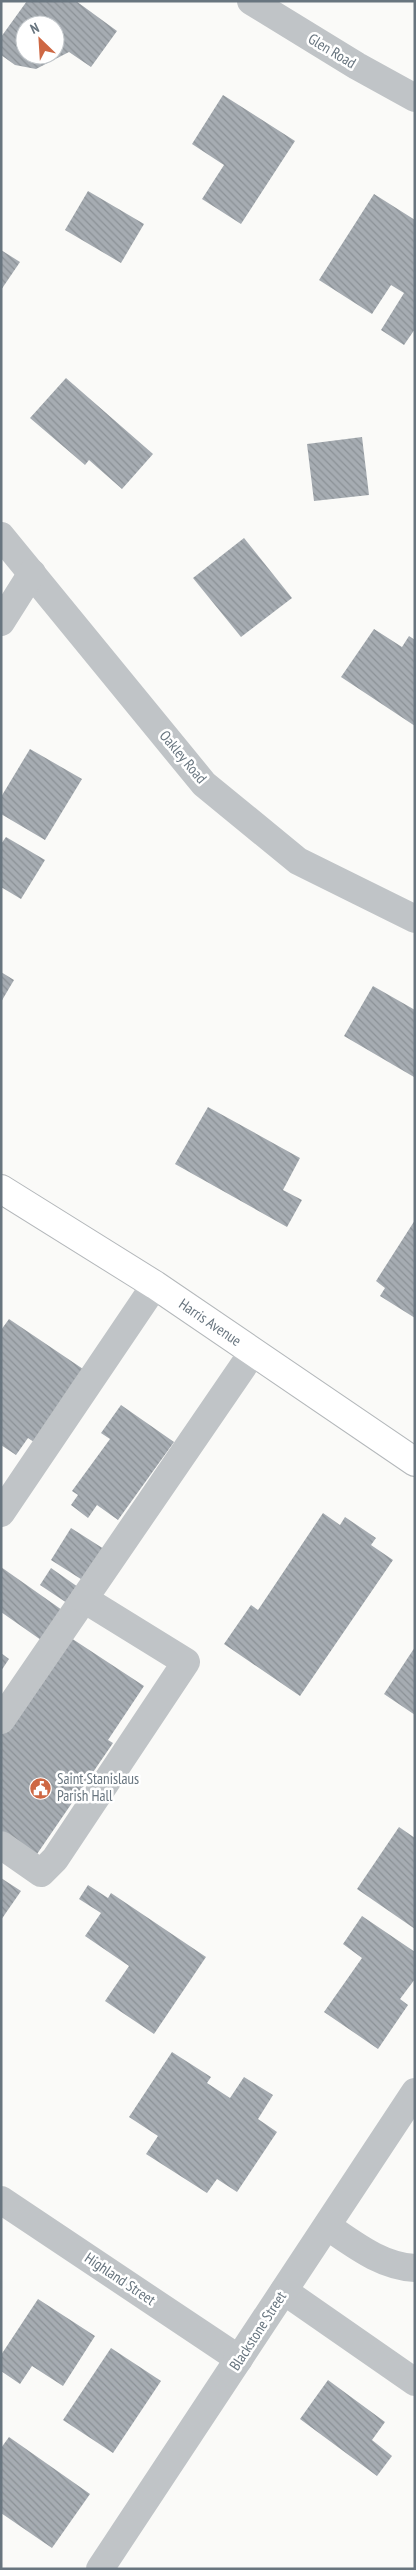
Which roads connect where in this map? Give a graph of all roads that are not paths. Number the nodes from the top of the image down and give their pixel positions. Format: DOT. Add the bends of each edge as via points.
graph roads {
  1 [pos="251,1"];
  2 [pos="415,98"];
  3 [pos="1,536"];
  4 [pos="32,573"];
  5 [pos="1,622"];
  6 [pos="415,919"];
  7 [pos="1,1189"];
  8 [pos="155,1285"];
  9 [pos="253,1352"];
  10 [pos="415,1462"];
  11 [pos="1,1513"];
  12 [pos="84,1599"];
  13 [pos="1,1720"];
  14 [pos="1,1845"];
  15 [pos="412,2101"];
  16 [pos="1,2200"];
  17 [pos="327,2226"];
  18 [pos="415,2268"];
  19 [pos="284,2291"];
  20 [pos="239,2359"];
  21 [pos="415,2382"];
  22 [pos="100,2569"];
  1 -- 2 [label="street, Glen Road"];
  3 -- 4 [label="street, Oakley Road"];
  4 -- 5 [label="street"];
  4 -- 6 [label="street, Oakley Road" via="204,784 298,861"];
  7 -- 8 [label="main road, Harris Avenue"];
  8 -- 9 [label="main road, Harris Avenue"];
  8 -- 11 [label="street"];
  9 -- 10 [label="main road, Harris Avenue"];
  9 -- 12 [label="street"];
  12 -- 13 [label="street"];
  12 -- 14 [label="street" via="186,1662 55,1859 41,1872"];
  15 -- 17 [label="street, Blackstone Street"];
  16 -- 20 [label="street, Highland Street"];
  17 -- 18 [label="street" via="368,2254 397,2267"];
  17 -- 19 [label="street, Blackstone Street"];
  19 -- 20 [label="street, Blackstone Street"];
  19 -- 21 [label="street"];
  20 -- 22 [label="street, Blackstone Street"];
}
